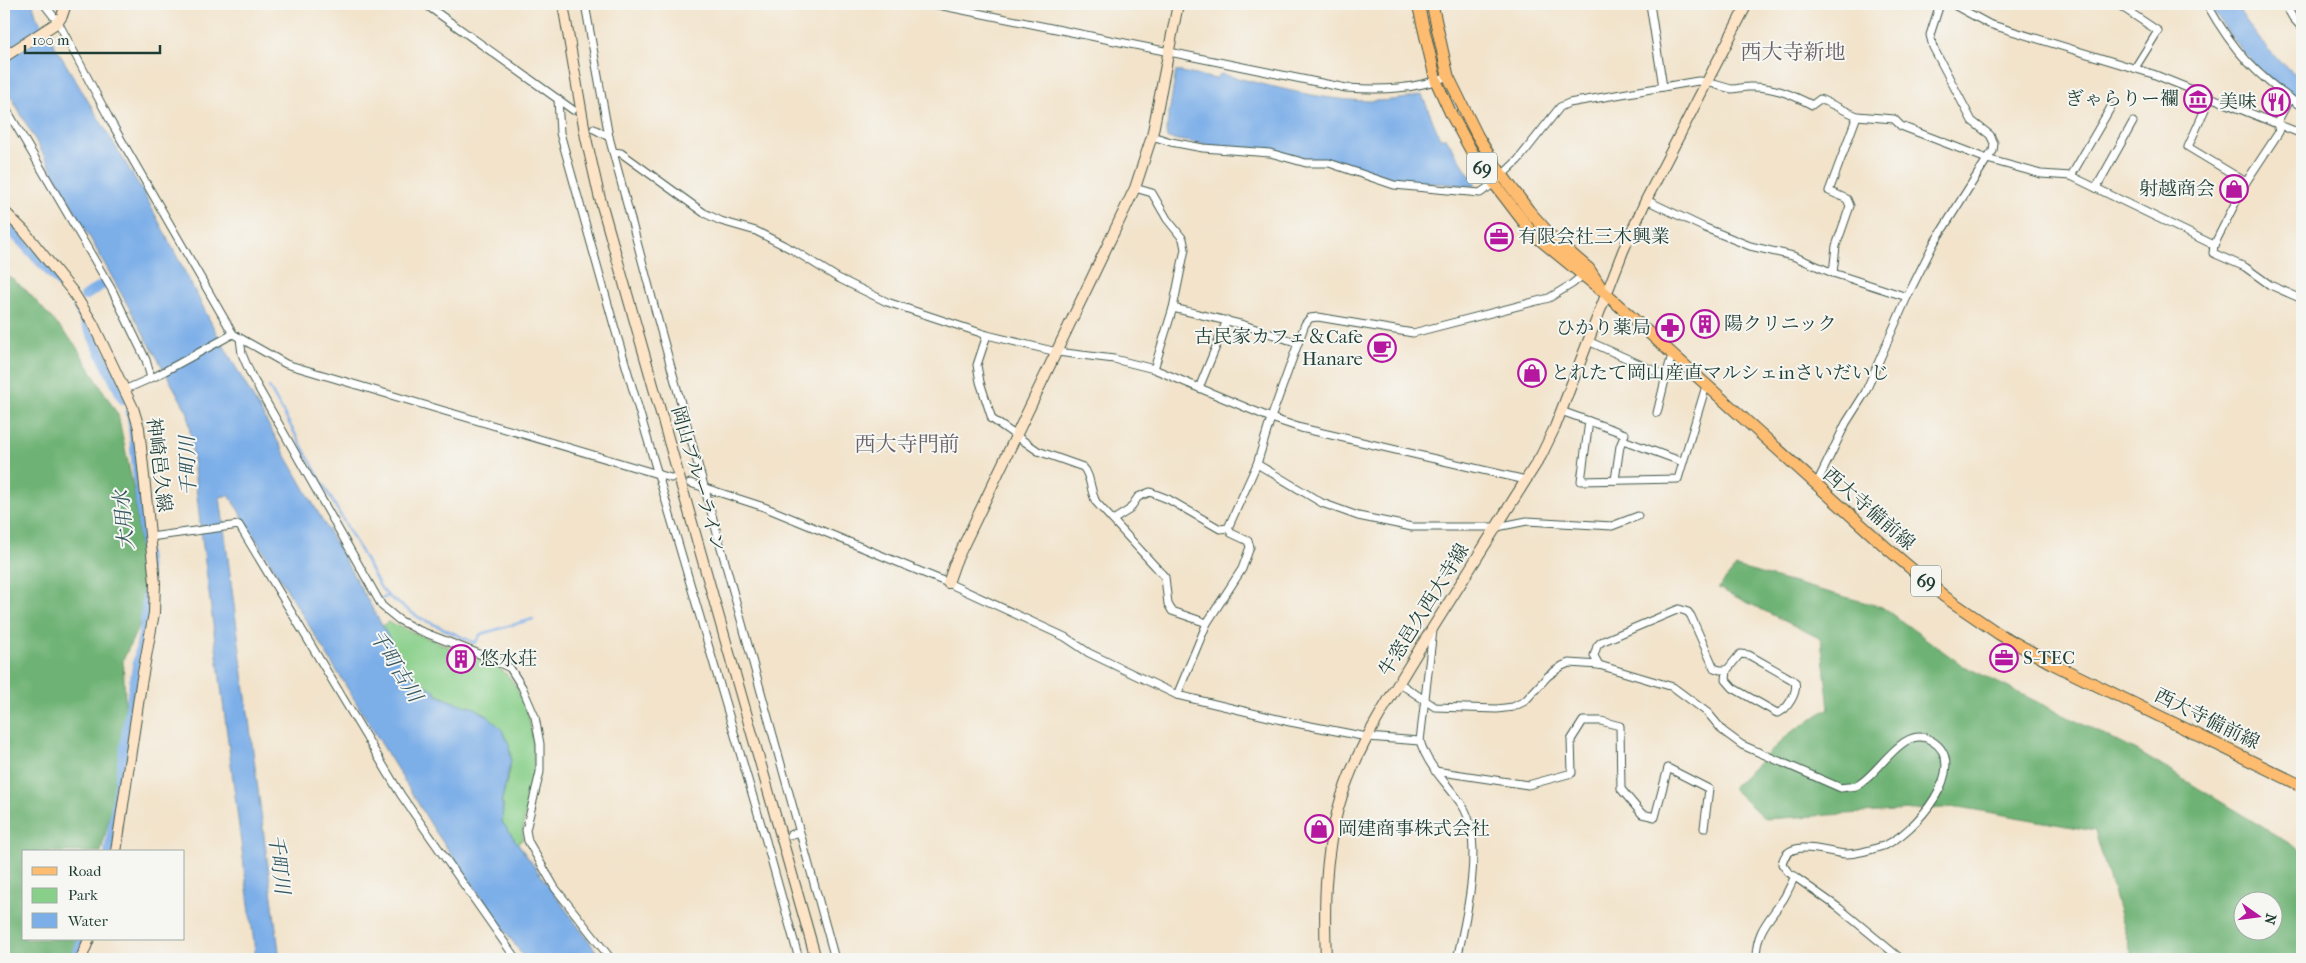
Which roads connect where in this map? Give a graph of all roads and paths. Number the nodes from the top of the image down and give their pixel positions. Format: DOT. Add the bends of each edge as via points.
graph roads {
  1 [pos="44,4"];
  2 [pos="66,4"];
  3 [pos="425,4"];
  4 [pos="563,4"];
  5 [pos="585,4"];
  6 [pos="933,4"];
  7 [pos="1178,4"];
  8 [pos="1418,4"];
  9 [pos="1432,4"];
  10 [pos="1650,4"];
  11 [pos="1745,4"];
  12 [pos="1940,4"];
  13 [pos="1952,4"];
  14 [pos="2207,4"];
  15 [pos="2285,4"];
  16 [pos="2119,5"];
  17 [pos="58,22"];
  18 [pos="2302,28"];
  19 [pos="1169,53"];
  20 [pos="4,57"];
  21 [pos="2135,68"];
  22 [pos="1448,76"];
  23 [pos="1436,81"];
  24 [pos="1707,81"];
  25 [pos="1663,87"];
  26 [pos="2210,96"];
  27 [pos="2290,98"];
  28 [pos="558,99"];
  29 [pos="4,105"];
  30 [pos="2111,107"];
  31 [pos="2302,107"];
  32 [pos="573,110"];
  33 [pos="1857,116"];
  34 [pos="2133,122"];
  35 [pos="2277,123"];
  36 [pos="594,129"];
  37 [pos="2302,134"];
  38 [pos="1152,136"];
  39 [pos="610,138"];
  40 [pos="613,152"];
  41 [pos="1987,159"];
  42 [pos="1502,175"];
  43 [pos="2071,176"];
  44 [pos="2246,182"];
  45 [pos="1493,184"];
  46 [pos="1135,188"];
  47 [pos="2096,188"];
  48 [pos="1646,200"];
  49 [pos="4,211"];
  50 [pos="2214,245"];
  51 [pos="1833,273"];
  52 [pos="1582,276"];
  53 [pos="1606,294"];
  54 [pos="1907,297"];
  55 [pos="2302,299"];
  56 [pos="1173,308"];
  57 [pos="1227,320"];
  58 [pos="232,334"];
  59 [pos="987,335"];
  60 [pos="240,338"];
  61 [pos="1588,341"];
  62 [pos="1298,343"];
  63 [pos="1057,352"];
  64 [pos="1672,355"];
  65 [pos="1154,369"];
  66 [pos="1666,376"];
  67 [pos="154,377"];
  68 [pos="1706,386"];
  69 [pos="1199,388"];
  70 [pos="124,390"];
  71 [pos="1561,411"];
  72 [pos="1657,413"];
  73 [pos="1271,418"];
  74 [pos="1589,421"];
  75 [pos="1016,436"];
  76 [pos="1623,440"];
  77 [pos="1683,462"];
  78 [pos="1257,464"];
  79 [pos="658,474"];
  80 [pos="671,478"];
  81 [pos="1526,480"];
  82 [pos="1615,480"];
  83 [pos="690,483"];
  84 [pos="1816,485"];
  85 [pos="706,489"];
  86 [pos="1638,516"];
  87 [pos="1113,520"];
  88 [pos="1497,527"];
  89 [pos="1228,528"];
  90 [pos="150,536"];
  91 [pos="948,583"];
  92 [pos="1207,623"];
  93 [pos="1433,627"];
  94 [pos="1599,665"];
  95 [pos="1727,670"];
  96 [pos="1399,683"];
  97 [pos="1177,695"];
  98 [pos="1424,700"];
  99 [pos="1367,737"];
  100 [pos="1420,741"];
  101 [pos="1435,771"];
  102 [pos="2302,786"];
  103 [pos="1704,828"];
  104 [pos="799,832"];
  105 [pos="790,835"];
  106 [pos="116,850"];
  107 [pos="1795,876"];
  108 [pos="89,940"];
  109 [pos="81,959"];
  110 [pos="516,959"];
  111 [pos="611,959"];
  112 [pos="799,959"];
  113 [pos="816,959"];
  114 [pos="835,959"];
  115 [pos="1326,959"];
  116 [pos="1456,959"];
  117 [pos="1756,959"];
  118 [pos="1901,959"];
  1 -- 17 [label="street"];
  2 -- 17 [label="main road"];
  3 -- 28 [label="street"];
  4 -- 113 [label="main road, 岡山ブルーライン" via="599,195"];
  5 -- 39 [label="street"];
  6 -- 19 [label="street"];
  7 -- 19 [label="main road"];
  8 -- 23 [label="main road, 西大寺備前線 / 69"];
  9 -- 22 [label="main road, 西大寺備前線 / 69"];
  10 -- 25 [label="street"];
  11 -- 24 [label="main road, 牛窓邑久西大寺線"];
  12 -- 41 [label="street" via="1930,35 1933,47 1972,121 1990,135 1994,143"];
  13 -- 21 [label="street" via="1989,24"];
  14 -- 27 [label="street" via="2244,60 2270,85"];
  15 -- 18 [label="street"];
  16 -- 21 [label="street" via="2158,31"];
  17 -- 20 [label="main road"];
  17 -- 58 [label="street"];
  19 -- 23 [label="street" via="1346,88 1394,89"];
  19 -- 38 [label="main road"];
  21 -- 26 [label="street"];
  22 -- 23 [label="street"];
  22 -- 42 [label="main road, 西大寺備前線 / 69" via="1477,135"];
  23 -- 45 [label="main road, 西大寺備前線 / 69"];
  24 -- 25 [label="street"];
  24 -- 33 [label="street" via="1734,89 1773,88 1812,104 1820,99"];
  24 -- 48 [label="main road, 牛窓邑久西大寺線"];
  25 -- 42 [label="street" via="1560,107"];
  26 -- 35 [label="street"];
  26 -- 44 [label="street" via="2188,147"];
  27 -- 31 [label="street"];
  27 -- 35 [label="street"];
  28 -- 32 [label="street"];
  28 -- 79 [label="street" via="560,133"];
  29 -- 67 [label="street" via="112,290"];
  30 -- 43 [label="street"];
  33 -- 41 [label="street" via="1894,119 1901,126"];
  33 -- 51 [label="street" via="1829,191 1847,199 1850,206 1836,246"];
  34 -- 47 [label="street"];
  35 -- 37 [label="street"];
  35 -- 44 [label="street" via="2279,132"];
  36 -- 39 [label="street"];
  38 -- 45 [label="street" via="1203,148 1270,153 1306,163 1329,163 1394,185 1480,192"];
  38 -- 46 [label="main road"];
  39 -- 40 [label="street"];
  40 -- 59 [label="street" via="621,154 704,213 756,231 887,302"];
  40 -- 85 [label="street"];
  41 -- 43 [label="street" via="2041,174"];
  41 -- 54 [label="street" via="1934,243"];
  42 -- 45 [label="street"];
  42 -- 53 [label="main road, 西大寺備前線 / 69" via="1553,238 1589,269"];
  43 -- 47 [label="street"];
  44 -- 50 [label="street"];
  45 -- 52 [label="main road, 西大寺備前線 / 69" via="1533,234"];
  46 -- 56 [label="street" via="1152,193 1183,239 1185,250"];
  46 -- 63 [label="main road"];
  47 -- 50 [label="street"];
  48 -- 51 [label="street" via="1750,246 1793,256"];
  48 -- 53 [label="main road, 牛窓邑久西大寺線"];
  49 -- 70 [label="main road, 神崎邑久線" via="73,292 93,324"];
  50 -- 55 [label="street" via="2212,253 2245,267 2270,284"];
  51 -- 54 [label="street"];
  52 -- 53 [label="main road, 西大寺備前線 / 69"];
  52 -- 62 [label="street" via="1550,298 1413,333 1310,318"];
  53 -- 61 [label="main road, 牛窓邑久西大寺線"];
  53 -- 64 [label="main road, 西大寺備前線 / 69"];
  54 -- 84 [label="street" via="1865,393 1846,423"];
  56 -- 57 [label="street"];
  56 -- 65 [label="street"];
  57 -- 62 [label="street"];
  57 -- 69 [label="street"];
  58 -- 60 [label="street"];
  58 -- 67 [label="street"];
  59 -- 63 [label="street"];
  59 -- 75 [label="street" via="977,365 980,382 992,419"];
  60 -- 79 [label="street" via="286,364"];
  60 -- 111 [label="street" via="242,354 251,375 382,606 418,630 510,668 522,687 535,716 540,744 540,772 526,830 528,841 556,888"];
  61 -- 66 [label="street"];
  61 -- 71 [label="main road, 牛窓邑久西大寺線"];
  62 -- 73 [label="street"];
  63 -- 65 [label="street" via="1114,359"];
  63 -- 75 [label="main road"];
  64 -- 66 [label="street"];
  64 -- 68 [label="main road, 西大寺備前線 / 69"];
  65 -- 69 [label="street"];
  66 -- 72 [label="street"];
  67 -- 70 [label="street"];
  68 -- 77 [label="street"];
  68 -- 84 [label="main road, 西大寺備前線 / 69"];
  69 -- 73 [label="street"];
  70 -- 90 [label="main road, 神崎邑久線" via="134,408 139,428"];
  71 -- 74 [label="street"];
  71 -- 81 [label="main road, 牛窓邑久西大寺線" via="1541,456"];
  73 -- 78 [label="street"];
  73 -- 81 [label="street" via="1301,428"];
  74 -- 76 [label="street" via="1625,434"];
  74 -- 82 [label="street" via="1581,481"];
  75 -- 87 [label="street" via="1038,450 1084,467 1096,502"];
  75 -- 91 [label="main road"];
  76 -- 77 [label="street"];
  76 -- 82 [label="street"];
  77 -- 82 [label="street" via="1678,479"];
  78 -- 88 [label="street" via="1322,504 1358,516 1412,527"];
  78 -- 89 [label="street"];
  79 -- 80 [label="street"];
  79 -- 112 [label="street" via="770,840"];
  81 -- 88 [label="main road, 牛窓邑久西大寺線"];
  83 -- 85 [label="street"];
  84 -- 102 [label="main road, 西大寺備前線 / 69" via="1945,597 1999,634 2051,663"];
  85 -- 91 [label="street" via="772,510"];
  85 -- 104 [label="street"];
  86 -- 88 [label="street" via="1612,526 1527,521"];
  87 -- 89 [label="street" via="1129,510 1138,497 1150,492 1220,529"];
  87 -- 92 [label="street" via="1165,577 1168,604 1172,611"];
  88 -- 93 [label="main road, 牛窓邑久西大寺線"];
  89 -- 92 [label="street" via="1231,533 1248,541 1250,548 1242,568"];
  90 -- 106 [label="main road, 神崎邑久線" via="155,583 154,613"];
  90 -- 110 [label="street" via="239,525 401,795"];
  91 -- 97 [label="street" via="1065,637 1089,653"];
  92 -- 97 [label="street"];
  93 -- 96 [label="main road, 牛窓邑久西大寺線"];
  93 -- 98 [label="street"];
  94 -- 95 [label="street" via="1594,656 1601,642 1679,609 1691,616 1714,668"];
  94 -- 98 [label="street" via="1562,666 1525,701 1513,707 1435,707"];
  94 -- 107 [label="street" via="1673,687 1708,713 1723,731 1742,745 1841,788 1856,786 1906,741 1928,738 1940,745 1948,766 1942,783 1935,797 1905,833 1886,845 1857,853 1810,848 1791,850 1782,864"];
  95 -- 95 [label="street" via="1725,675 1729,685 1774,712 1784,710 1796,690 1791,679 1749,655 1740,654"];
  96 -- 98 [label="street"];
  96 -- 99 [label="main road, 牛窓邑久西大寺線"];
  97 -- 99 [label="street"];
  98 -- 100 [label="street"];
  99 -- 100 [label="street"];
  99 -- 115 [label="main road, 牛窓邑久西大寺線" via="1349,778 1332,835 1325,884"];
  100 -- 101 [label="street" via="1425,758"];
  101 -- 103 [label="street" via="1528,785 1572,773 1572,740 1583,722 1601,721 1620,726 1621,789 1642,814 1655,817 1668,768 1710,789"];
  101 -- 116 [label="street" via="1469,818 1474,844 1463,933"];
  104 -- 105 [label="street"];
  104 -- 114 [label="street"];
  107 -- 117 [label="street" via="1784,898 1764,924"];
  107 -- 118 [label="street" via="1840,908"];
  108 -- 109 [label="main road"];
}
